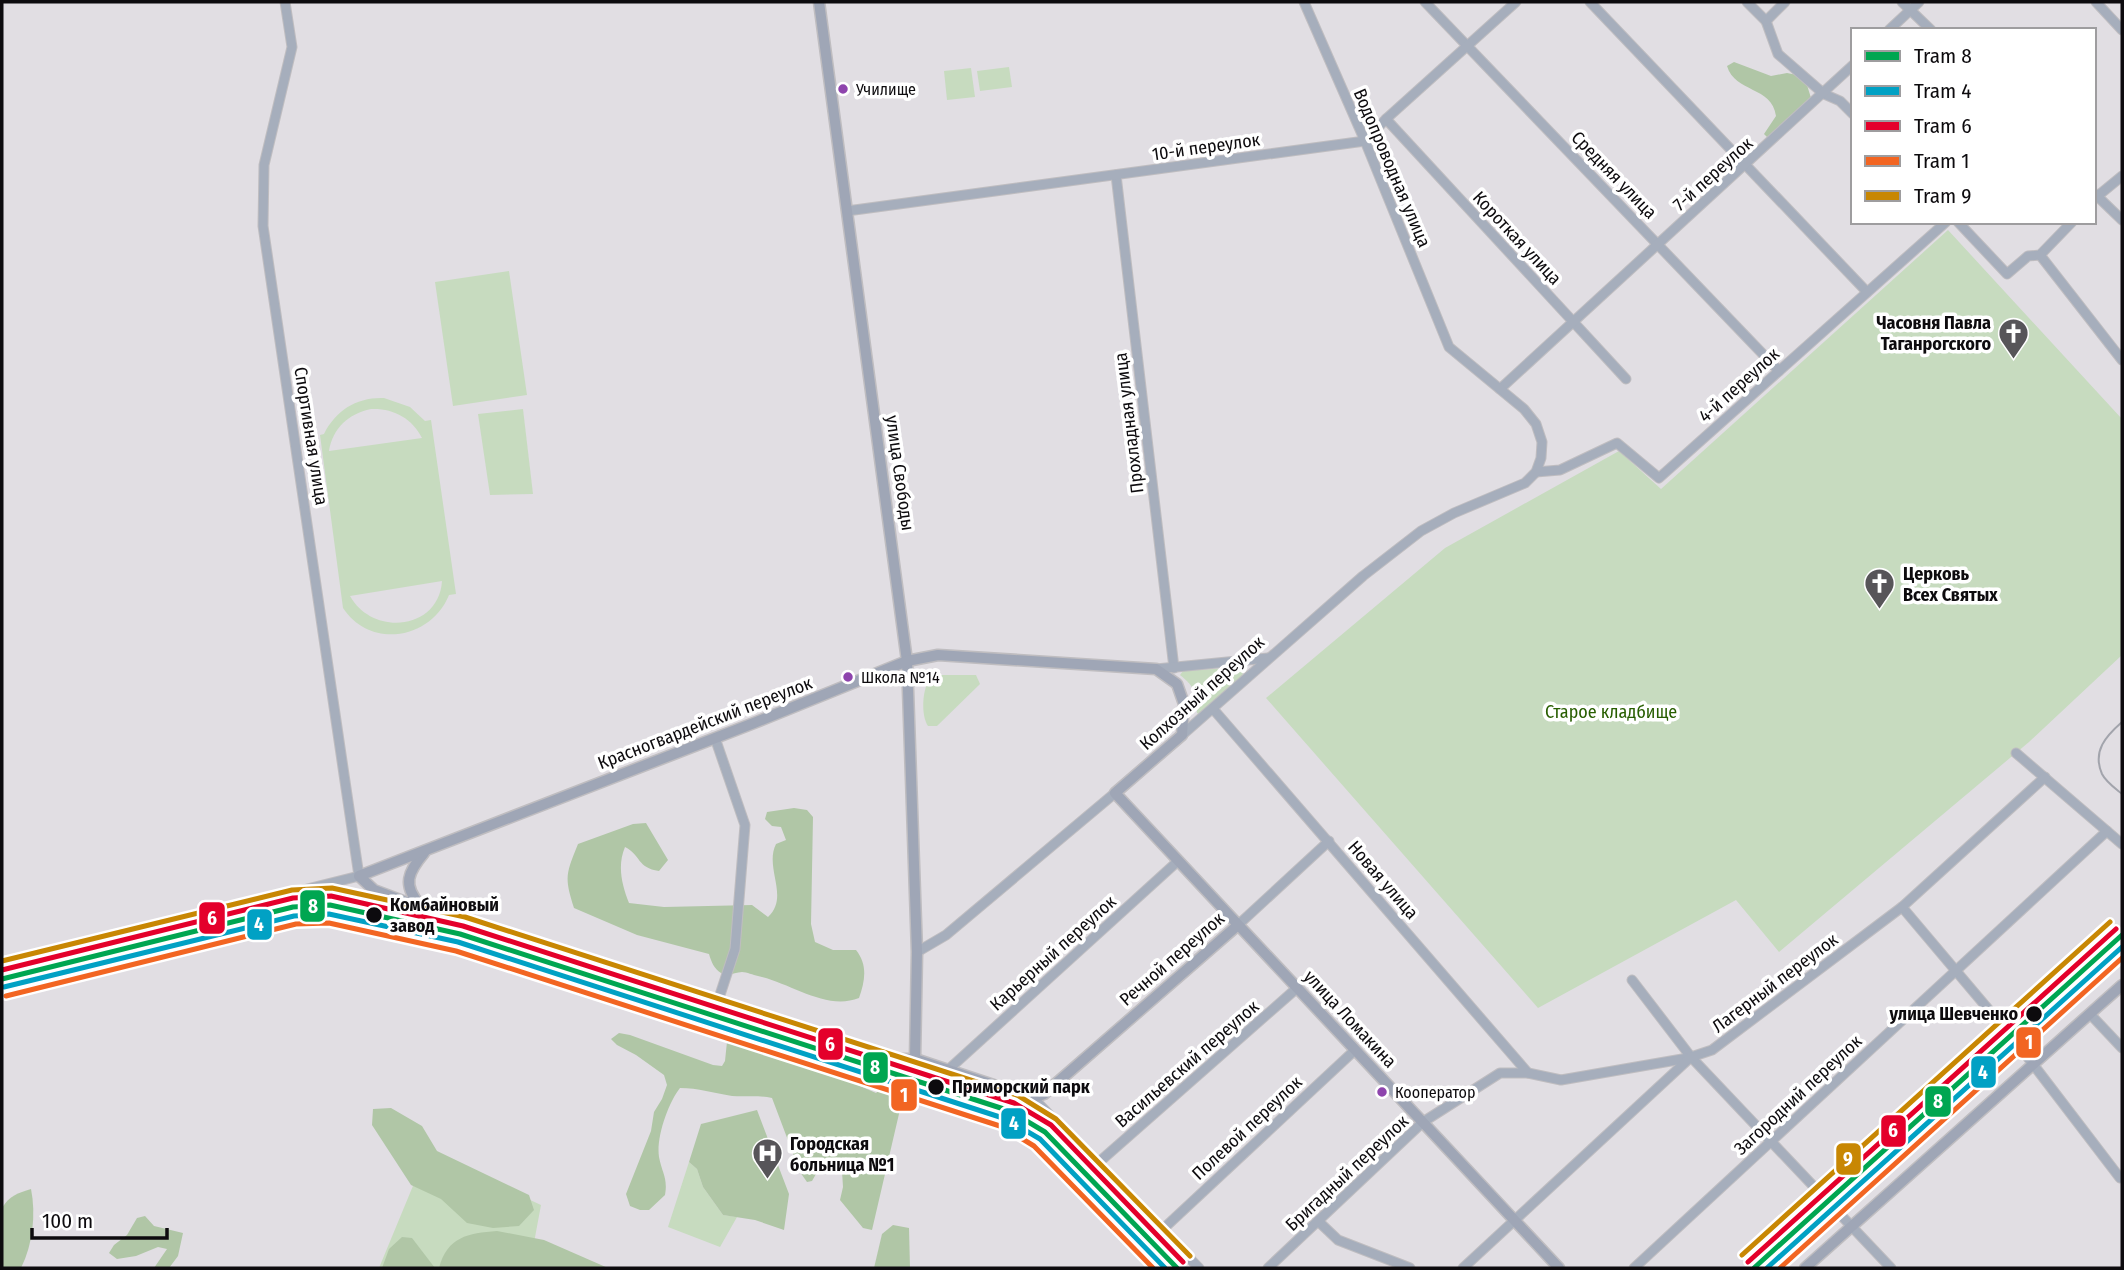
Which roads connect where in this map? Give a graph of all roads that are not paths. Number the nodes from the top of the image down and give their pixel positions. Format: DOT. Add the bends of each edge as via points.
graph roads {
  1 [pos="285,2"];
  2 [pos="819,2"];
  3 [pos="1304,2"];
  4 [pos="1426,2"];
  5 [pos="1516,2"];
  6 [pos="1590,2"];
  7 [pos="1747,2"];
  8 [pos="1785,2"];
  9 [pos="1902,2"];
  10 [pos="1919,2"];
  11 [pos="2096,2"];
  12 [pos="1910,9"];
  13 [pos="1766,21"];
  14 [pos="1891,28"];
  15 [pos="1929,28"];
  16 [pos="2122,30"];
  17 [pos="1468,45"];
  18 [pos="1851,67"];
  19 [pos="1824,94"];
  20 [pos="1851,112"];
  21 [pos="1385,119"];
  22 [pos="1365,141"];
  23 [pos="1746,165"];
  24 [pos="1116,175"];
  25 [pos="2122,176"];
  26 [pos="2096,195"];
  27 [pos="2096,197"];
  28 [pos="847,211"];
  29 [pos="2122,220"];
  30 [pos="1944,224"];
  31 [pos="1960,224"];
  32 [pos="2070,224"];
  33 [pos="1659,245"];
  34 [pos="2040,255"];
  35 [pos="1867,292"];
  36 [pos="1573,322"];
  37 [pos="2122,360"];
  38 [pos="1779,370"];
  39 [pos="1626,379"];
  40 [pos="1500,389"];
  41 [pos="1536,472"];
  42 [pos="1268,658"];
  43 [pos="907,661"];
  44 [pos="1174,668"];
  45 [pos="1157,669"];
  46 [pos="1214,710"];
  47 [pos="1182,735"];
  48 [pos="715,738"];
  49 [pos="2016,753"];
  50 [pos="2045,777"];
  51 [pos="1115,793"];
  52 [pos="2106,831"];
  53 [pos="1329,841"];
  54 [pos="2122,844"];
  55 [pos="425,850"];
  56 [pos="1178,860"];
  57 [pos="359,876"];
  58 [pos="1902,907"];
  59 [pos="424,908"];
  60 [pos="1238,925"];
  61 [pos="917,952"];
  62 [pos="2,967"];
  63 [pos="1956,972"];
  64 [pos="1632,980"];
  65 [pos="2122,985"];
  66 [pos="1297,988"];
  67 [pos="717,1004"];
  68 [pos="2090,1014"];
  69 [pos="2122,1048"];
  70 [pos="1355,1049"];
  71 [pos="1691,1057"];
  72 [pos="915,1059"];
  73 [pos="2033,1065"];
  74 [pos="949,1069"];
  75 [pos="1528,1073"];
  76 [pos="1033,1098"];
  77 [pos="1423,1122"];
  78 [pos="1770,1142"];
  79 [pos="1098,1163"];
  80 [pos="2120,1178"];
  81 [pos="1514,1220"];
  82 [pos="1318,1221"];
  83 [pos="1851,1227"];
  84 [pos="1162,1230"];
  85 [pos="1199,1268"];
  86 [pos="1268,1268"];
  87 [pos="1410,1268"];
  88 [pos="1463,1268"];
  89 [pos="1559,1268"];
  90 [pos="1634,1268"];
  91 [pos="1805,1268"];
  92 [pos="1891,1268"];
  1 -- 57 [label="street, Спортивная улица" via="292,47 264,165 263,226"];
  2 -- 28 [label="main road, улица Свободы"];
  3 -- 22 [label="street, Водопроводная улица"];
  4 -- 17 [label="street, Средняя улица"];
  5 -- 17 [label="street"];
  6 -- 23 [label="street"];
  7 -- 13 [label="street"];
  8 -- 13 [label="street"];
  9 -- 12 [label="street"];
  10 -- 12 [label="street"];
  11 -- 16 [label="street"];
  12 -- 14 [label="street"];
  12 -- 15 [label="street"];
  13 -- 19 [label="street" via="1778,54"];
  17 -- 21 [label="street"];
  17 -- 33 [label="street, Средняя улица"];
  18 -- 19 [label="street, 7-й переулок"];
  19 -- 20 [label="street"];
  19 -- 23 [label="street, 7-й переулок"];
  21 -- 22 [label="street"];
  21 -- 36 [label="street, Короткая улица"];
  22 -- 24 [label="street, 10-й переулок"];
  22 -- 40 [label="street, Водопроводная улица" via="1449,347"];
  23 -- 33 [label="street, 7-й переулок"];
  23 -- 35 [label="street"];
  24 -- 28 [label="street, 10-й переулок"];
  24 -- 44 [label="street, Прохладная улица"];
  25 -- 26 [label="street"];
  27 -- 29 [label="street"];
  28 -- 43 [label="main road, улица Свободы"];
  30 -- 35 [label="street, 4-й переулок"];
  31 -- 34 [label="street" via="2007,274 2028,256"];
  32 -- 34 [label="street"];
  33 -- 36 [label="street, 7-й переулок"];
  33 -- 38 [label="street, Средняя улица"];
  34 -- 37 [label="street"];
  35 -- 38 [label="street, 4-й переулок"];
  36 -- 39 [label="street, Короткая улица"];
  36 -- 40 [label="street, 7-й переулок"];
  38 -- 41 [label="street, 4-й переулок" via="1658,478 1617,443 1560,470"];
  40 -- 41 [label="street" via="1536,424 1542,442"];
  41 -- 42 [label="street, Колхозный переулок" via="1525,483 1421,531"];
  42 -- 44 [label="street, Красногвардейский переулок"];
  42 -- 46 [label="street, Колхозный переулок"];
  43 -- 45 [label="main road, Красногвардейский переулок" via="938,655"];
  43 -- 48 [label="main road, Красногвардейский переулок"];
  43 -- 61 [label="main road, улица Свободы"];
  44 -- 45 [label="street, Красногвардейский переулок"];
  45 -- 47 [label="main road" via="1177,684 1184,704"];
  46 -- 47 [label="street, Колхозный переулок"];
  46 -- 53 [label="street, Новая улица"];
  47 -- 51 [label="main road, Колхозный переулок"];
  48 -- 55 [label="main road, Красногвардейский переулок"];
  48 -- 67 [label="street" via="746,825 734,948"];
  49 -- 50 [label="street"];
  50 -- 52 [label="street"];
  50 -- 58 [label="street, Лагерный переулок"];
  51 -- 56 [label="main road, улица Ломакина"];
  51 -- 61 [label="street, Колхозный переулок" via="946,935"];
  52 -- 54 [label="street"];
  52 -- 63 [label="street, Загородний переулок"];
  53 -- 60 [label="street, Речной переулок"];
  53 -- 75 [label="street, Новая улица"];
  55 -- 57 [label="main road, Красногвардейский переулок"];
  55 -- 59 [label="main road" via="407,882"];
  56 -- 60 [label="main road, улица Ломакина"];
  56 -- 74 [label="street, Карьерный переулок"];
  57 -- 59 [label="main road" via="374,890"];
  57 -- 62 [label="street"];
  58 -- 63 [label="street"];
  58 -- 71 [label="street, Лагерный переулок" via="1712,1050"];
  59 -- 67 [label="main road"];
  60 -- 66 [label="main road, улица Ломакина"];
  60 -- 76 [label="main road, Речной переулок" via="1044,1094"];
  61 -- 72 [label="main road, улица Свободы"];
  63 -- 73 [label="street"];
  63 -- 78 [label="street, Загородний переулок"];
  64 -- 71 [label="street"];
  65 -- 68 [label="main road"];
  66 -- 70 [label="main road, улица Ломакина"];
  66 -- 79 [label="street, Васильевский переулок"];
  67 -- 72 [label="main road" via="874,1056"];
  68 -- 69 [label="street"];
  68 -- 73 [label="main road"];
  70 -- 77 [label="main road, улица Ломакина"];
  70 -- 84 [label="street, Полевой переулок"];
  71 -- 75 [label="street, Бригадный переулок" via="1561,1080"];
  71 -- 78 [label="street"];
  71 -- 81 [label="street, Лагерный переулок"];
  72 -- 74 [label="main road"];
  73 -- 80 [label="street"];
  73 -- 83 [label="main road"];
  74 -- 76 [label="main road"];
  75 -- 77 [label="street, Бригадный переулок" via="1500,1073"];
  76 -- 79 [label="street"];
  77 -- 81 [label="main road, улица Ломакина"];
  77 -- 82 [label="street, Бригадный переулок"];
  78 -- 83 [label="street"];
  78 -- 90 [label="street, Загородний переулок"];
  79 -- 84 [label="street"];
  81 -- 88 [label="street, Лагерный переулок"];
  81 -- 89 [label="main road, улица Ломакина"];
  82 -- 86 [label="street, Бригадный переулок"];
  82 -- 87 [label="street" via="1338,1240"];
  83 -- 91 [label="main road"];
  83 -- 92 [label="street"];
  84 -- 85 [label="street"];
}
